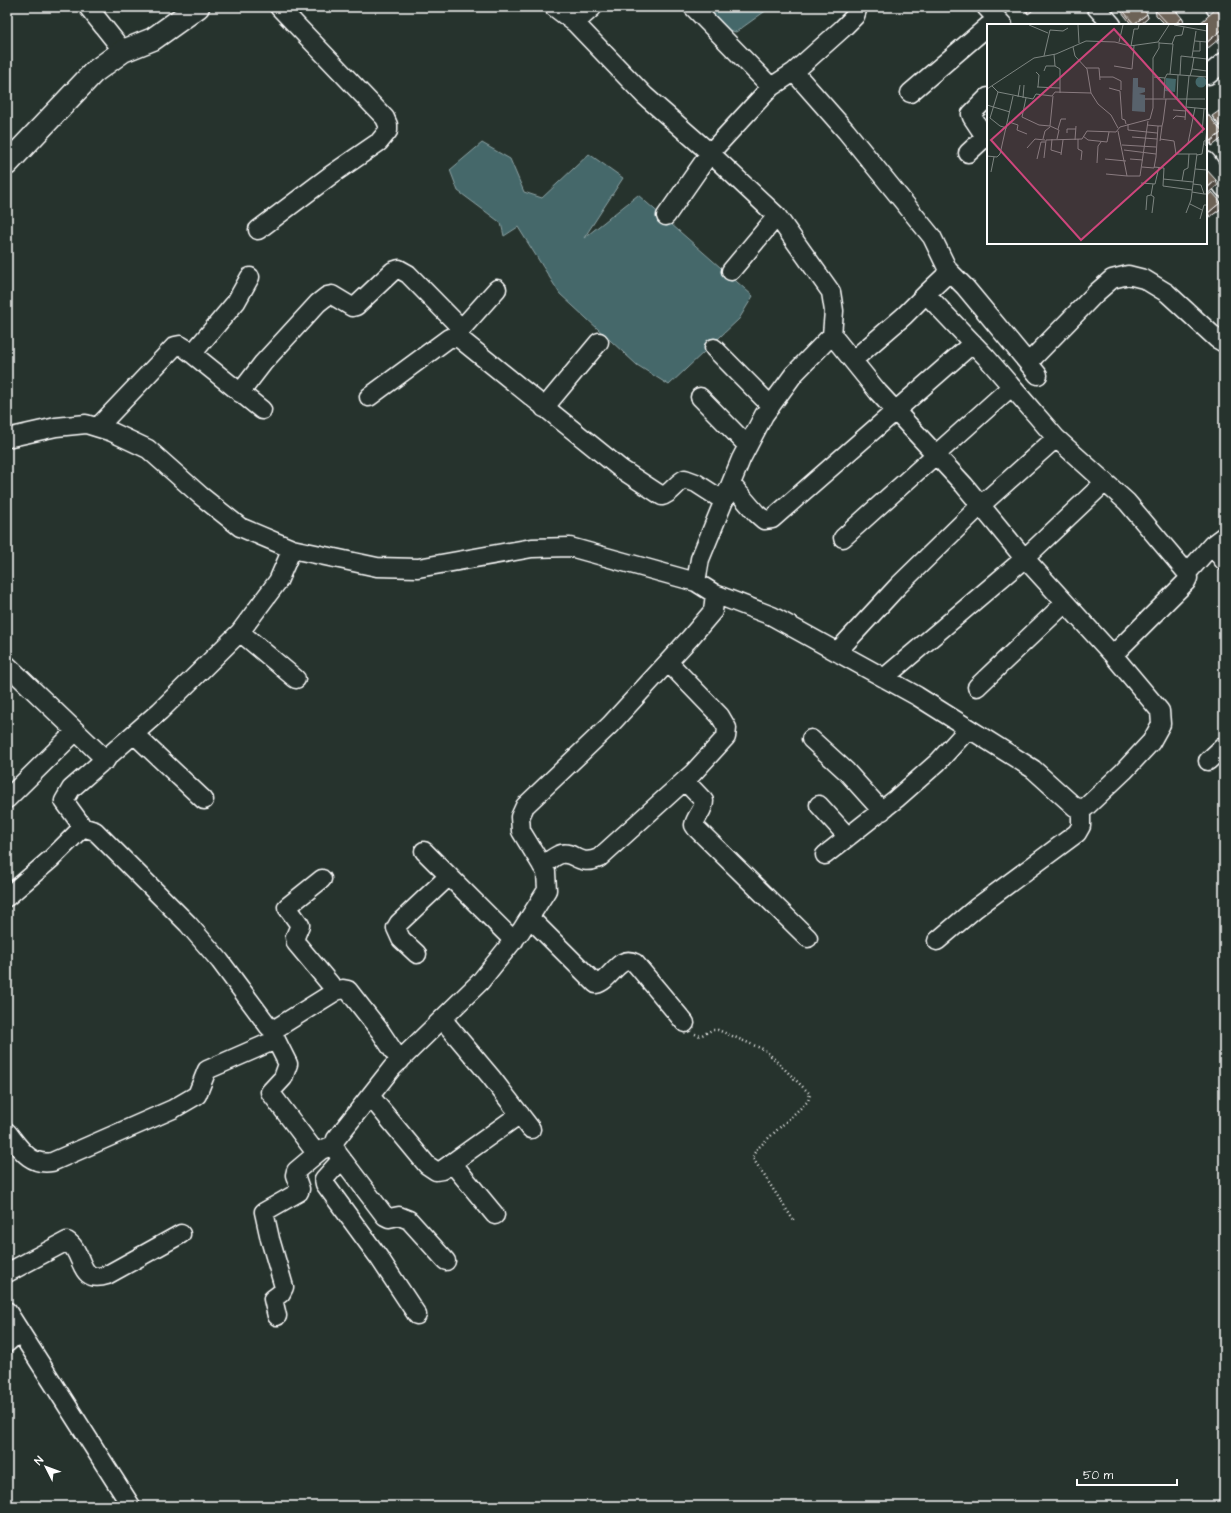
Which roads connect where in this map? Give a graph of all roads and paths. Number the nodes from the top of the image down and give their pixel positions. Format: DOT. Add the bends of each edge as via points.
graph roads {
  1 [pos="88,7"];
  2 [pos="198,7"];
  3 [pos="278,7"];
  4 [pos="554,7"];
  5 [pos="593,7"];
  6 [pos="693,7"];
  7 [pos="858,7"];
  8 [pos="1096,7"];
  9 [pos="1215,7"];
  10 [pos="1224,18"];
  11 [pos="575,23"];
  12 [pos="1111,24"];
  13 [pos="987,25"];
  14 [pos="123,51"];
  15 [pos="1224,62"];
  16 [pos="794,72"];
  17 [pos="1208,75"];
  18 [pos="771,87"];
  19 [pos="910,93"];
  20 [pos="987,98"];
  21 [pos="710,153"];
  22 [pos="968,153"];
  23 [pos="1207,162"];
  24 [pos="7,164"];
  25 [pos="1224,188"];
  26 [pos="666,216"];
  27 [pos="777,216"];
  28 [pos="258,230"];
  29 [pos="948,270"];
  30 [pos="731,271"];
  31 [pos="250,277"];
  32 [pos="497,289"];
  33 [pos="926,294"];
  34 [pos="458,333"];
  35 [pos="832,335"];
  36 [pos="598,342"];
  37 [pos="973,343"];
  38 [pos="1224,343"];
  39 [pos="714,348"];
  40 [pos="192,354"];
  41 [pos="853,360"];
  42 [pos="1011,387"];
  43 [pos="240,393"];
  44 [pos="369,397"];
  45 [pos="700,397"];
  46 [pos="771,406"];
  47 [pos="544,408"];
  48 [pos="262,410"];
  49 [pos="895,410"];
  50 [pos="98,427"];
  51 [pos="7,438"];
  52 [pos="1056,438"];
  53 [pos="748,446"];
  54 [pos="936,455"];
  55 [pos="1105,482"];
  56 [pos="731,484"];
  57 [pos="724,501"];
  58 [pos="981,505"];
  59 [pos="843,538"];
  60 [pos="1218,541"];
  61 [pos="292,548"];
  62 [pos="1025,558"];
  63 [pos="1224,561"];
  64 [pos="1187,573"];
  65 [pos="696,582"];
  66 [pos="715,594"];
  67 [pos="1065,602"];
  68 [pos="240,632"];
  69 [pos="837,652"];
  70 [pos="1113,655"];
  71 [pos="668,662"];
  72 [pos="7,665"];
  73 [pos="884,678"];
  74 [pos="296,679"];
  75 [pos="977,687"];
  76 [pos="968,729"];
  77 [pos="76,731"];
  78 [pos="134,734"];
  79 [pos="810,739"];
  80 [pos="1224,746"];
  81 [pos="106,760"];
  82 [pos="1208,761"];
  83 [pos="684,781"];
  84 [pos="7,798"];
  85 [pos="204,800"];
  86 [pos="819,805"];
  87 [pos="1080,808"];
  88 [pos="882,811"];
  89 [pos="82,827"];
  90 [pos="848,837"];
  91 [pos="424,851"];
  92 [pos="825,855"];
  93 [pos="542,866"];
  94 [pos="449,876"];
  95 [pos="322,879"];
  96 [pos="7,897"];
  97 [pos="530,918"];
  98 [pos="808,938"];
  99 [pos="514,940"];
  100 [pos="937,941"];
  101 [pos="417,954"];
  102 [pos="336,991"];
  103 [pos="443,1020"];
  104 [pos="685,1023"];
  105 [pos="273,1033"];
  106 [pos="400,1061"];
  107 [pos="370,1096"];
  108 [pos="520,1114"];
  109 [pos="531,1129"];
  110 [pos="7,1132"];
  111 [pos="338,1152"];
  112 [pos="316,1154"];
  113 [pos="452,1163"];
  114 [pos="495,1215"];
  115 [pos="794,1221"];
  116 [pos="181,1234"];
  117 [pos="446,1262"];
  118 [pos="7,1273"];
  119 [pos="7,1311"];
  120 [pos="417,1315"];
  121 [pos="277,1316"];
  122 [pos="20,1331"];
  123 [pos="7,1343"];
  124 [pos="132,1506"];
  1 -- 14 [label="street"];
  2 -- 14 [label="main road" via="154,39"];
  3 -- 28 [label="street" via="385,118 388,131 379,142"];
  4 -- 11 [label="street"];
  5 -- 11 [label="street"];
  6 -- 18 [label="street"];
  7 -- 16 [label="street" via="855,16"];
  8 -- 12 [label="street"];
  9 -- 10 [label="street"];
  11 -- 21 [label="street" via="645,96"];
  13 -- 19 [label="street"];
  14 -- 24 [label="main road" via="94,72"];
  15 -- 17 [label="street"];
  16 -- 18 [label="street"];
  16 -- 29 [label="street" via="846,131 932,237"];
  18 -- 21 [label="street"];
  20 -- 22 [label="street" via="971,114 984,135"];
  21 -- 26 [label="street"];
  21 -- 27 [label="street"];
  23 -- 25 [label="street"];
  27 -- 30 [label="street"];
  27 -- 35 [label="street" via="831,292 834,311"];
  29 -- 33 [label="street"];
  29 -- 38 [label="street" via="1033,369 1096,293 1112,279 1128,275 1144,279 1167,293"];
  31 -- 40 [label="street" via="236,302"];
  32 -- 34 [label="street"];
  33 -- 37 [label="street"];
  33 -- 41 [label="street"];
  34 -- 43 [label="street" via="408,274 399,269 393,271 356,306 348,306 332,295 318,302"];
  34 -- 44 [label="street"];
  34 -- 47 [label="street" via="464,341"];
  35 -- 41 [label="street"];
  35 -- 46 [label="street" via="794,374"];
  36 -- 47 [label="street"];
  37 -- 42 [label="street"];
  37 -- 49 [label="street"];
  39 -- 46 [label="street"];
  40 -- 43 [label="street"];
  40 -- 50 [label="street" via="180,345 175,346"];
  41 -- 49 [label="street"];
  42 -- 52 [label="street"];
  42 -- 54 [label="street"];
  43 -- 48 [label="street"];
  45 -- 53 [label="street"];
  46 -- 53 [label="street"];
  47 -- 57 [label="street" via="621,469 662,496 685,479"];
  49 -- 54 [label="street"];
  49 -- 56 [label="street" via="772,519 764,520"];
  50 -- 51 [label="street" via="86,424 56,427"];
  50 -- 61 [label="street" via="148,450 240,527"];
  52 -- 55 [label="street"];
  52 -- 58 [label="street"];
  53 -- 56 [label="street"];
  54 -- 58 [label="street"];
  54 -- 59 [label="street"];
  55 -- 62 [label="street"];
  55 -- 64 [label="street" via="1127,502"];
  56 -- 57 [label="street"];
  57 -- 65 [label="street" via="700,559"];
  58 -- 62 [label="street"];
  58 -- 69 [label="street" via="898,586"];
  60 -- 63 [label="street"];
  60 -- 64 [label="street"];
  61 -- 65 [label="street" via="377,567 418,568 532,548 570,547"];
  61 -- 68 [label="street" via="278,581"];
  62 -- 67 [label="street"];
  62 -- 73 [label="street"];
  64 -- 70 [label="street" via="1186,582"];
  65 -- 66 [label="street"];
  66 -- 69 [label="street" via="772,616"];
  66 -- 71 [label="street" via="713,611"];
  67 -- 70 [label="street"];
  67 -- 75 [label="street"];
  68 -- 74 [label="street"];
  68 -- 78 [label="street"];
  69 -- 73 [label="street"];
  70 -- 87 [label="street" via="1160,711 1161,724 1151,742 1124,771 1086,807"];
  71 -- 83 [label="street" via="720,716 727,728 726,737"];
  71 -- 93 [label="street" via="610,725 525,806 520,817 522,831"];
  72 -- 77 [label="street"];
  73 -- 76 [label="street"];
  76 -- 87 [label="street" via="1033,769 1075,807"];
  76 -- 88 [label="street" via="938,762"];
  77 -- 81 [label="street"];
  77 -- 84 [label="street"];
  78 -- 81 [label="street"];
  78 -- 85 [label="street"];
  79 -- 88 [label="street" via="846,771"];
  80 -- 82 [label="street"];
  81 -- 89 [label="street" via="66,796 65,804"];
  83 -- 93 [label="street" via="599,858 590,862 560,854"];
  83 -- 98 [label="street" via="704,801 694,824 696,828"];
  86 -- 90 [label="street"];
  87 -- 100 [label="street" via="1082,826 1077,833 976,908"];
  88 -- 90 [label="street"];
  89 -- 96 [label="street" via="51,859"];
  89 -- 105 [label="street" via="95,831 188,924 220,961"];
  90 -- 92 [label="street"];
  91 -- 94 [label="street"];
  93 -- 97 [label="street" via="546,872 547,890"];
  94 -- 99 [label="street"];
  94 -- 101 [label="street" via="396,928 401,939"];
  95 -- 102 [label="street" via="287,907 300,925 295,937 296,943"];
  97 -- 99 [label="street"];
  97 -- 104 [label="street" via="596,984 602,982 625,961 631,960"];
  99 -- 103 [label="street" via="480,982"];
  102 -- 105 [label="street"];
  102 -- 106 [label="street" via="348,990 353,995"];
  103 -- 106 [label="street"];
  103 -- 108 [label="street"];
  104 -- 115 [label="path" via="698,1036 718,1030 764,1050 810,1094 808,1101 757,1149 752,1157"];
  105 -- 110 [label="street" via="271,1042 207,1070 197,1095 52,1162 42,1164 30,1159"];
  105 -- 112 [label="street" via="288,1064 283,1078 270,1092"];
  106 -- 107 [label="street"];
  107 -- 111 [label="street" via="342,1130"];
  107 -- 113 [label="street" via="431,1169 442,1170"];
  108 -- 109 [label="street"];
  108 -- 113 [label="street"];
  111 -- 112 [label="street" via="326,1147"];
  111 -- 117 [label="street" via="385,1216 404,1217 409,1220"];
  111 -- 120 [label="street" via="324,1179 325,1184"];
  112 -- 121 [label="street" via="295,1172 299,1192 264,1212 284,1287 281,1293 273,1298"];
  113 -- 114 [label="street"];
  116 -- 118 [label="street" via="98,1278 87,1272 73,1246 67,1242"];
  119 -- 122 [label="street"];
  122 -- 123 [label="street"];
  122 -- 124 [label="street"];
}
